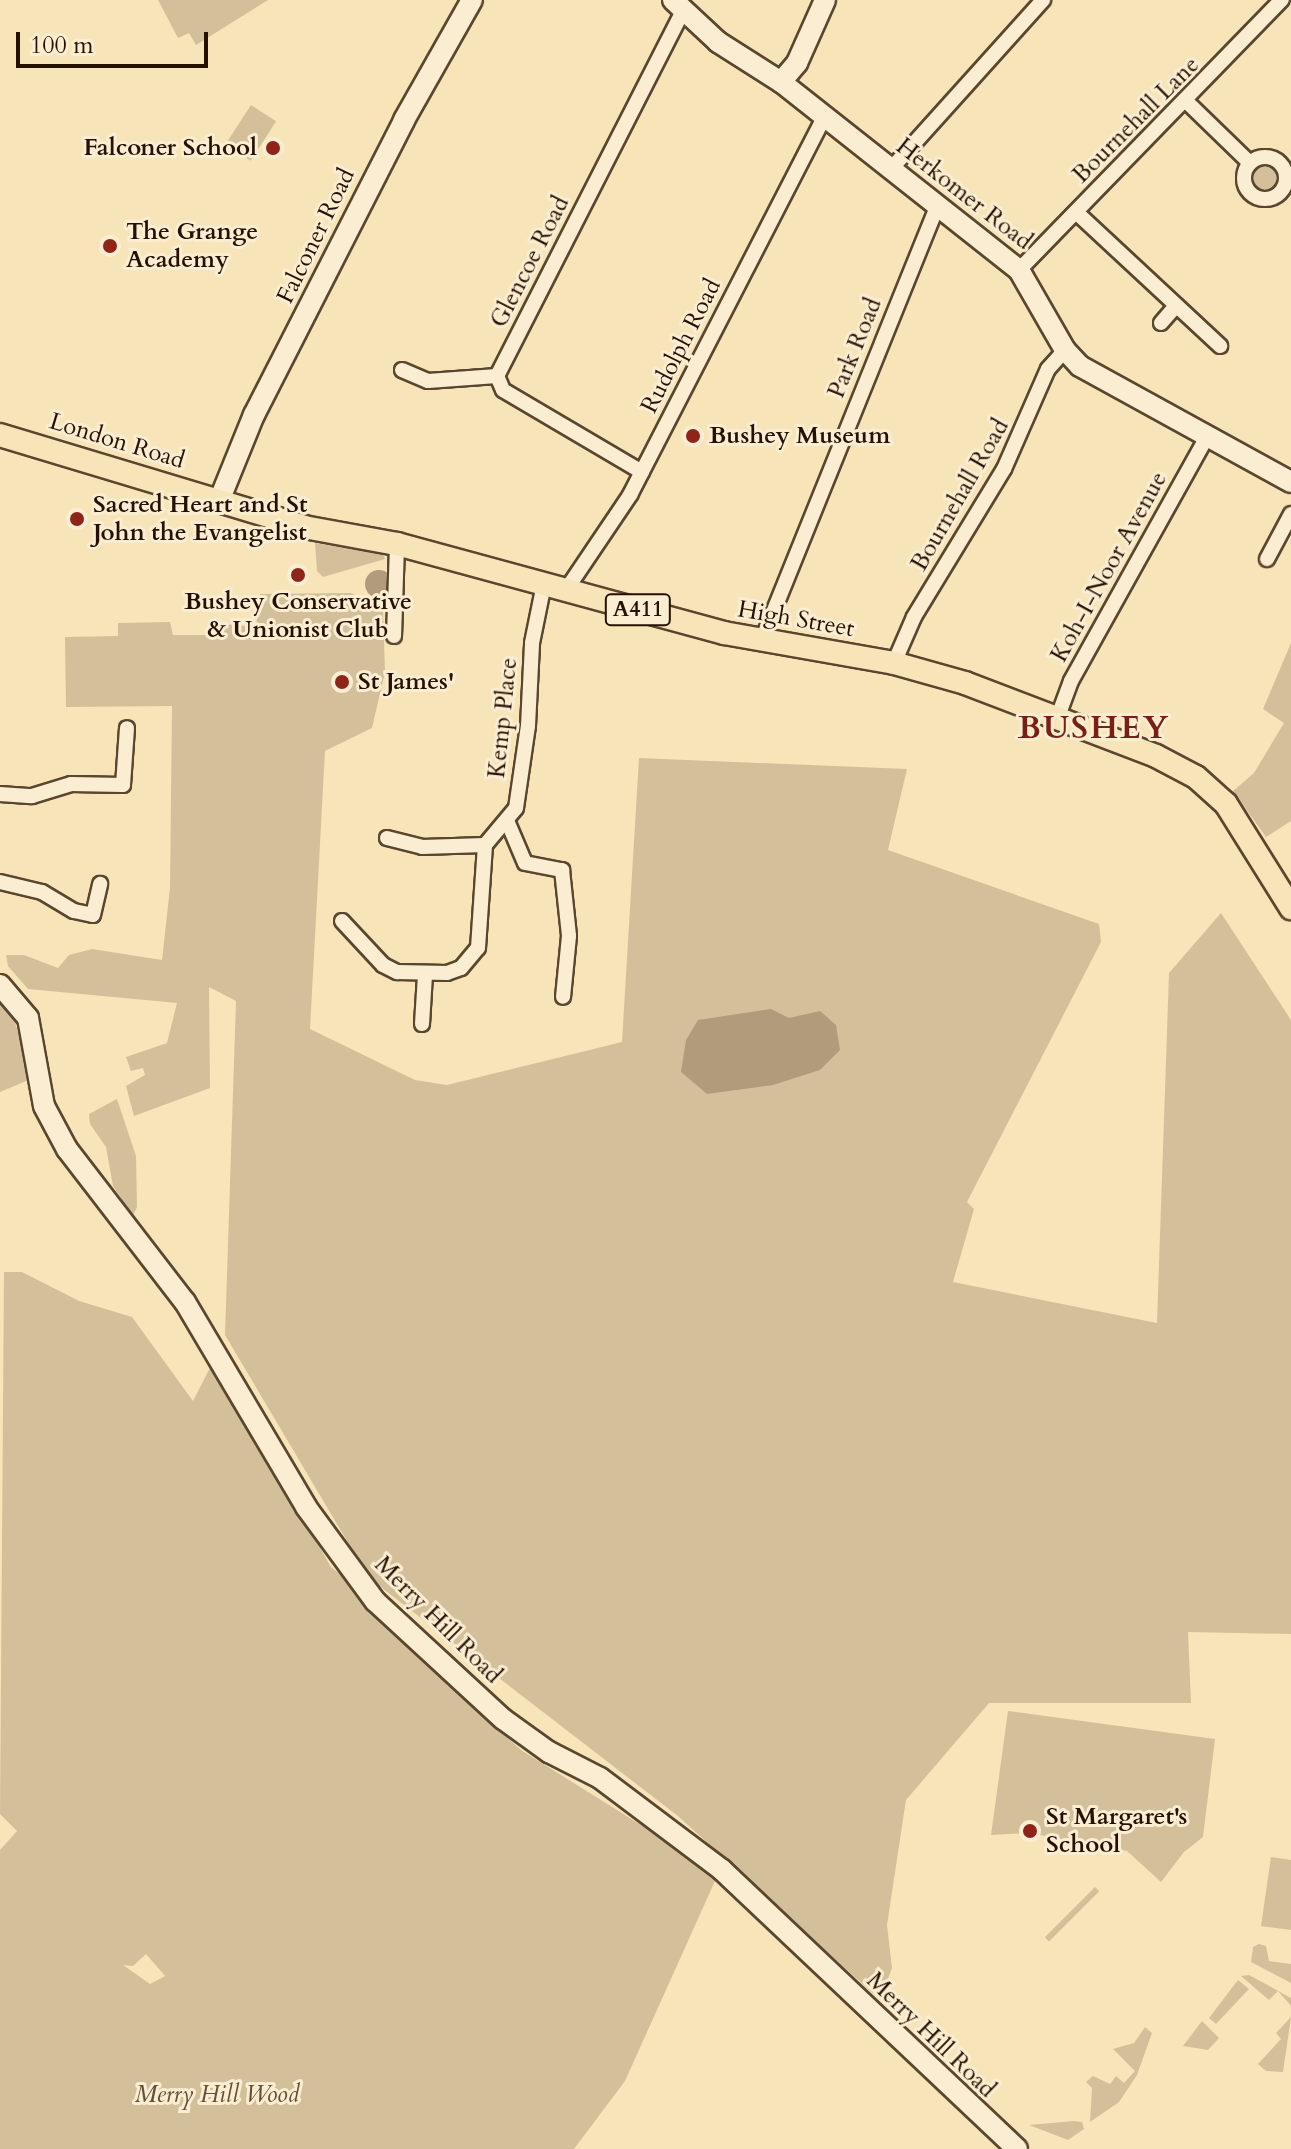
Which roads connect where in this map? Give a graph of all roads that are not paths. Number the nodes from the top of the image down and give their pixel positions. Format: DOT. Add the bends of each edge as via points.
graph roads {
  1 [pos="472,0"];
  2 [pos="825,0"];
  3 [pos="1043,0"];
  4 [pos="1282,0"];
  5 [pos="678,6"];
  6 [pos="781,82"];
  7 [pos="1186,101"];
  8 [pos="825,115"];
  9 [pos="1250,163"];
  10 [pos="890,170"];
  11 [pos="937,207"];
  12 [pos="1076,212"];
  13 [pos="1019,270"];
  14 [pos="1174,308"];
  15 [pos="1161,323"];
  16 [pos="1220,346"];
  17 [pos="1065,350"];
  18 [pos="402,370"];
  19 [pos="497,376"];
  20 [pos="0,435"];
  21 [pos="1206,438"];
  22 [pos="642,472"];
  23 [pos="1291,482"];
  24 [pos="219,501"];
  25 [pos="1291,514"];
  26 [pos="397,544"];
  27 [pos="1267,559"];
  28 [pos="544,584"];
  29 [pos="566,590"];
  30 [pos="394,636"];
  31 [pos="762,640"];
  32 [pos="894,663"];
  33 [pos="1057,719"];
  34 [pos="127,728"];
  35 [pos="0,794"];
  36 [pos="508,823"];
  37 [pos="387,838"];
  38 [pos="485,845"];
  39 [pos="0,882"];
  40 [pos="100,884"];
  41 [pos="1291,908"];
  42 [pos="342,921"];
  43 [pos="425,975"];
  44 [pos="0,985"];
  45 [pos="563,997"];
  46 [pos="422,1024"];
  47 [pos="1017,2149"];
  1 -- 24 [label="street, Falconer Road" via="404,120 254,415"];
  2 -- 6 [label="street" via="797,63"];
  3 -- 10 [label="street"];
  4 -- 7 [label="street, Bournehall Lane"];
  5 -- 6 [label="street, Herkomer Road" via="718,42"];
  5 -- 19 [label="street, Glencoe Road"];
  6 -- 8 [label="street, Herkomer Road"];
  7 -- 9 [label="street"];
  7 -- 12 [label="street, Bournehall Lane"];
  8 -- 10 [label="street, Herkomer Road"];
  8 -- 22 [label="street, Rudolph Road"];
  10 -- 11 [label="street, Herkomer Road"];
  11 -- 13 [label="street, Herkomer Road"];
  11 -- 31 [label="street, Park Road"];
  12 -- 13 [label="street, Bournehall Lane"];
  12 -- 14 [label="street"];
  13 -- 17 [label="street, Herkomer Road"];
  14 -- 15 [label="street"];
  14 -- 16 [label="street"];
  17 -- 21 [label="street, Herkomer Road" via="1080,366"];
  17 -- 32 [label="street, Bournehall Road" via="1048,369 1004,469 914,617"];
  18 -- 19 [label="street" via="428,381"];
  19 -- 22 [label="street" via="503,390"];
  20 -- 24 [label="main road, London Road / A411"];
  21 -- 23 [label="street, Herkomer Road"];
  21 -- 33 [label="street, Koh-I-Noor Avenue" via="1071,681"];
  22 -- 29 [label="street, Rudolph Road"];
  24 -- 26 [label="main road, High Street / A411" via="304,527"];
  25 -- 27 [label="street"];
  26 -- 28 [label="main road, High Street / A411"];
  26 -- 30 [label="street"];
  28 -- 29 [label="main road, High Street / A411"];
  28 -- 36 [label="street, Kemp Place" via="532,643 528,726 516,808"];
  29 -- 31 [label="main road, High Street / A411"];
  31 -- 32 [label="main road, High Street / A411"];
  32 -- 33 [label="main road, High Street / A411" via="965,683"];
  33 -- 41 [label="main road, High Street / A411" via="1156,756 1212,789"];
  34 -- 35 [label="street" via="123,785 71,784 32,796"];
  36 -- 38 [label="street, Kemp Place"];
  36 -- 45 [label="street" via="525,863 562,870 569,936"];
  37 -- 38 [label="street" via="422,847"];
  38 -- 43 [label="street" via="481,941 461,968"];
  39 -- 40 [label="street" via="42,892 74,911 93,915"];
  42 -- 43 [label="street" via="383,965"];
  43 -- 46 [label="street"];
  44 -- 47 [label="street, Merry Hill Road" via="28,1018 41,1096 67,1149 185,1302 306,1507 375,1601 503,1719 549,1752 600,1778 722,1870"];
}
